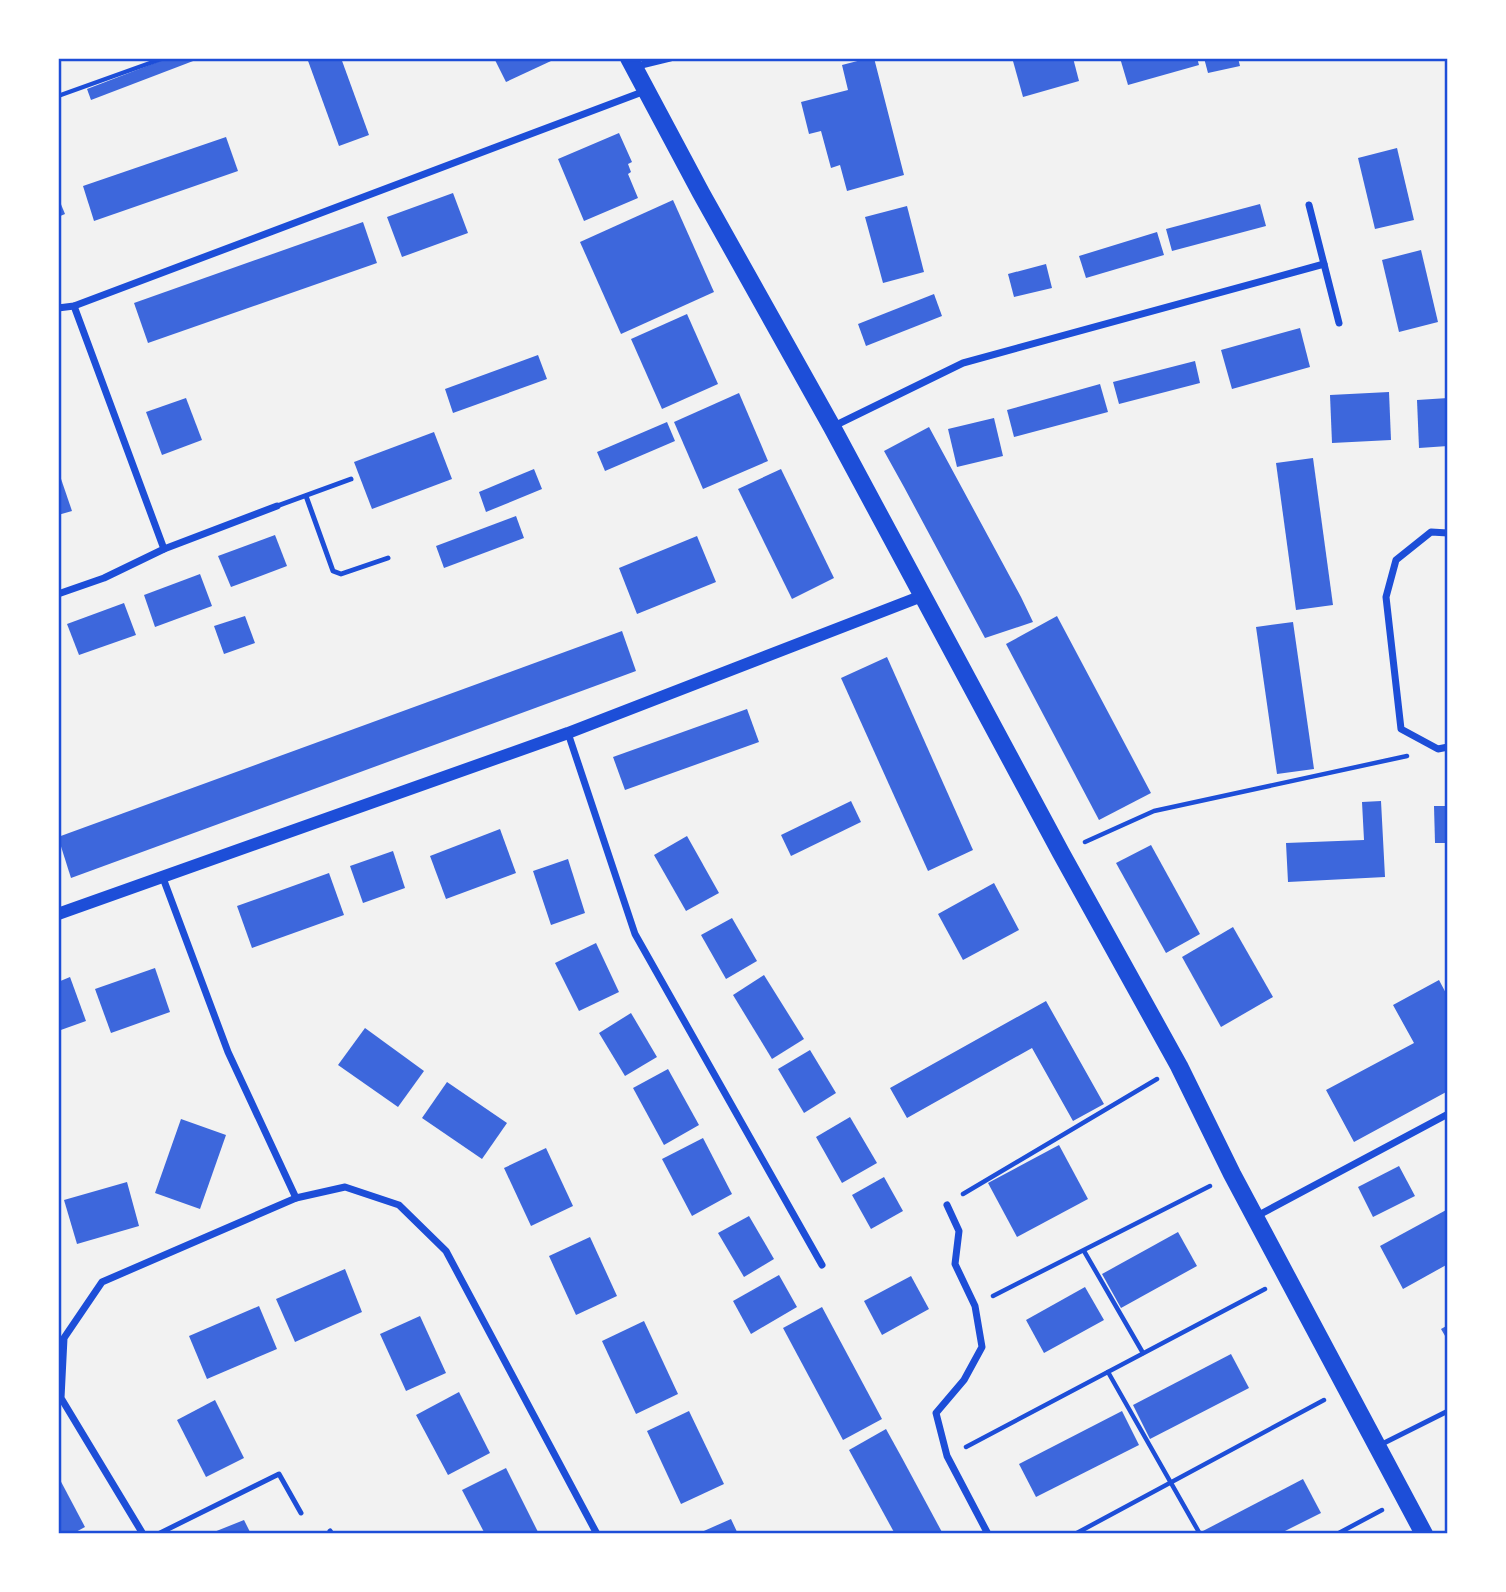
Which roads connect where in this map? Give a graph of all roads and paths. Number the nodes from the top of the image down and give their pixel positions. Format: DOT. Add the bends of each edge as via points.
graph roads {
  1 [pos="164,58"];
  2 [pos="670,58"];
  3 [pos="631,62"];
  4 [pos="646,91"];
  5 [pos="58,96"];
  6 [pos="1309,205"];
  7 [pos="1324,264"];
  8 [pos="74,306"];
  9 [pos="58,309"];
  10 [pos="1339,323"];
  11 [pos="832,427"];
  12 [pos="351,480"];
  13 [pos="306,496"];
  14 [pos="277,506"];
  15 [pos="1448,533"];
  16 [pos="164,549"];
  17 [pos="388,558"];
  18 [pos="58,594"];
  19 [pos="922,596"];
  20 [pos="568,733"];
  21 [pos="1448,747"];
  22 [pos="1438,749"];
  23 [pos="1061,853"];
  24 [pos="163,878"];
  25 [pos="58,914"];
  26 [pos="1179,1066"];
  27 [pos="1448,1114"];
  28 [pos="1232,1174"];
  29 [pos="296,1198"];
  30 [pos="947,1205"];
  31 [pos="1255,1217"];
  32 [pos="1084,1251"];
  33 [pos="822,1265"];
  34 [pos="1287,1278"];
  35 [pos="975,1306"];
  36 [pos="1143,1353"];
  37 [pos="1108,1372"];
  38 [pos="1346,1388"];
  39 [pos="1448,1411"];
  40 [pos="1378,1447"];
  41 [pos="947,1456"];
  42 [pos="1170,1483"];
  43 [pos="1405,1498"];
  44 [pos="301,1513"];
  45 [pos="143,1534"];
  46 [pos="158,1534"];
  47 [pos="597,1534"];
  48 [pos="988,1534"];
  49 [pos="1075,1534"];
  50 [pos="1200,1534"];
  51 [pos="1337,1534"];
  52 [pos="1424,1534"];
  1 -- 5 [label="path"];
  2 -- 3 [label="street"];
  3 -- 4 [label="main road"];
  4 -- 8 [label="street"];
  4 -- 11 [label="main road"];
  6 -- 7 [label="street"];
  7 -- 10 [label="street"];
  7 -- 11 [label="street" via="963,363"];
  8 -- 9 [label="street"];
  8 -- 16 [label="street"];
  11 -- 19 [label="main road"];
  12 -- 13 [label="lane"];
  13 -- 14 [label="lane"];
  13 -- 17 [label="lane" via="333,570 341,574"];
  14 -- 16 [label="street"];
  15 -- 22 [label="street" via="1431,532 1396,560 1386,597 1401,729"];
  16 -- 18 [label="street"];
  19 -- 20 [label="street"];
  19 -- 23 [label="main road"];
  20 -- 24 [label="street"];
  20 -- 33 [label="street" via="635,934"];
  21 -- 22 [label="street"];
  22 -- 23 [label="path" via="1154,811"];
  23 -- 26 [label="main road"];
  24 -- 25 [label="street"];
  24 -- 29 [label="street" via="228,1052"];
  26 -- 28 [label="main road"];
  26 -- 30 [label="path"];
  27 -- 31 [label="street"];
  28 -- 31 [label="main road"];
  28 -- 32 [label="path"];
  29 -- 45 [label="street" via="102,1282 64,1338 61,1398"];
  29 -- 47 [label="street" via="345,1187 399,1205 446,1251"];
  30 -- 35 [label="street" via="958,1231 955,1264"];
  31 -- 34 [label="main road"];
  32 -- 35 [label="path"];
  32 -- 36 [label="path"];
  34 -- 36 [label="path"];
  34 -- 38 [label="main road"];
  35 -- 41 [label="street" via="982,1347 964,1380 936,1413"];
  36 -- 37 [label="path"];
  37 -- 41 [label="path"];
  37 -- 42 [label="path"];
  38 -- 40 [label="main road"];
  38 -- 42 [label="path"];
  39 -- 40 [label="lane"];
  40 -- 43 [label="main road"];
  41 -- 48 [label="street"];
  42 -- 49 [label="path"];
  42 -- 50 [label="path"];
  43 -- 51 [label="path"];
  43 -- 52 [label="main road"];
  44 -- 46 [label="lane" via="279,1474"];
}
